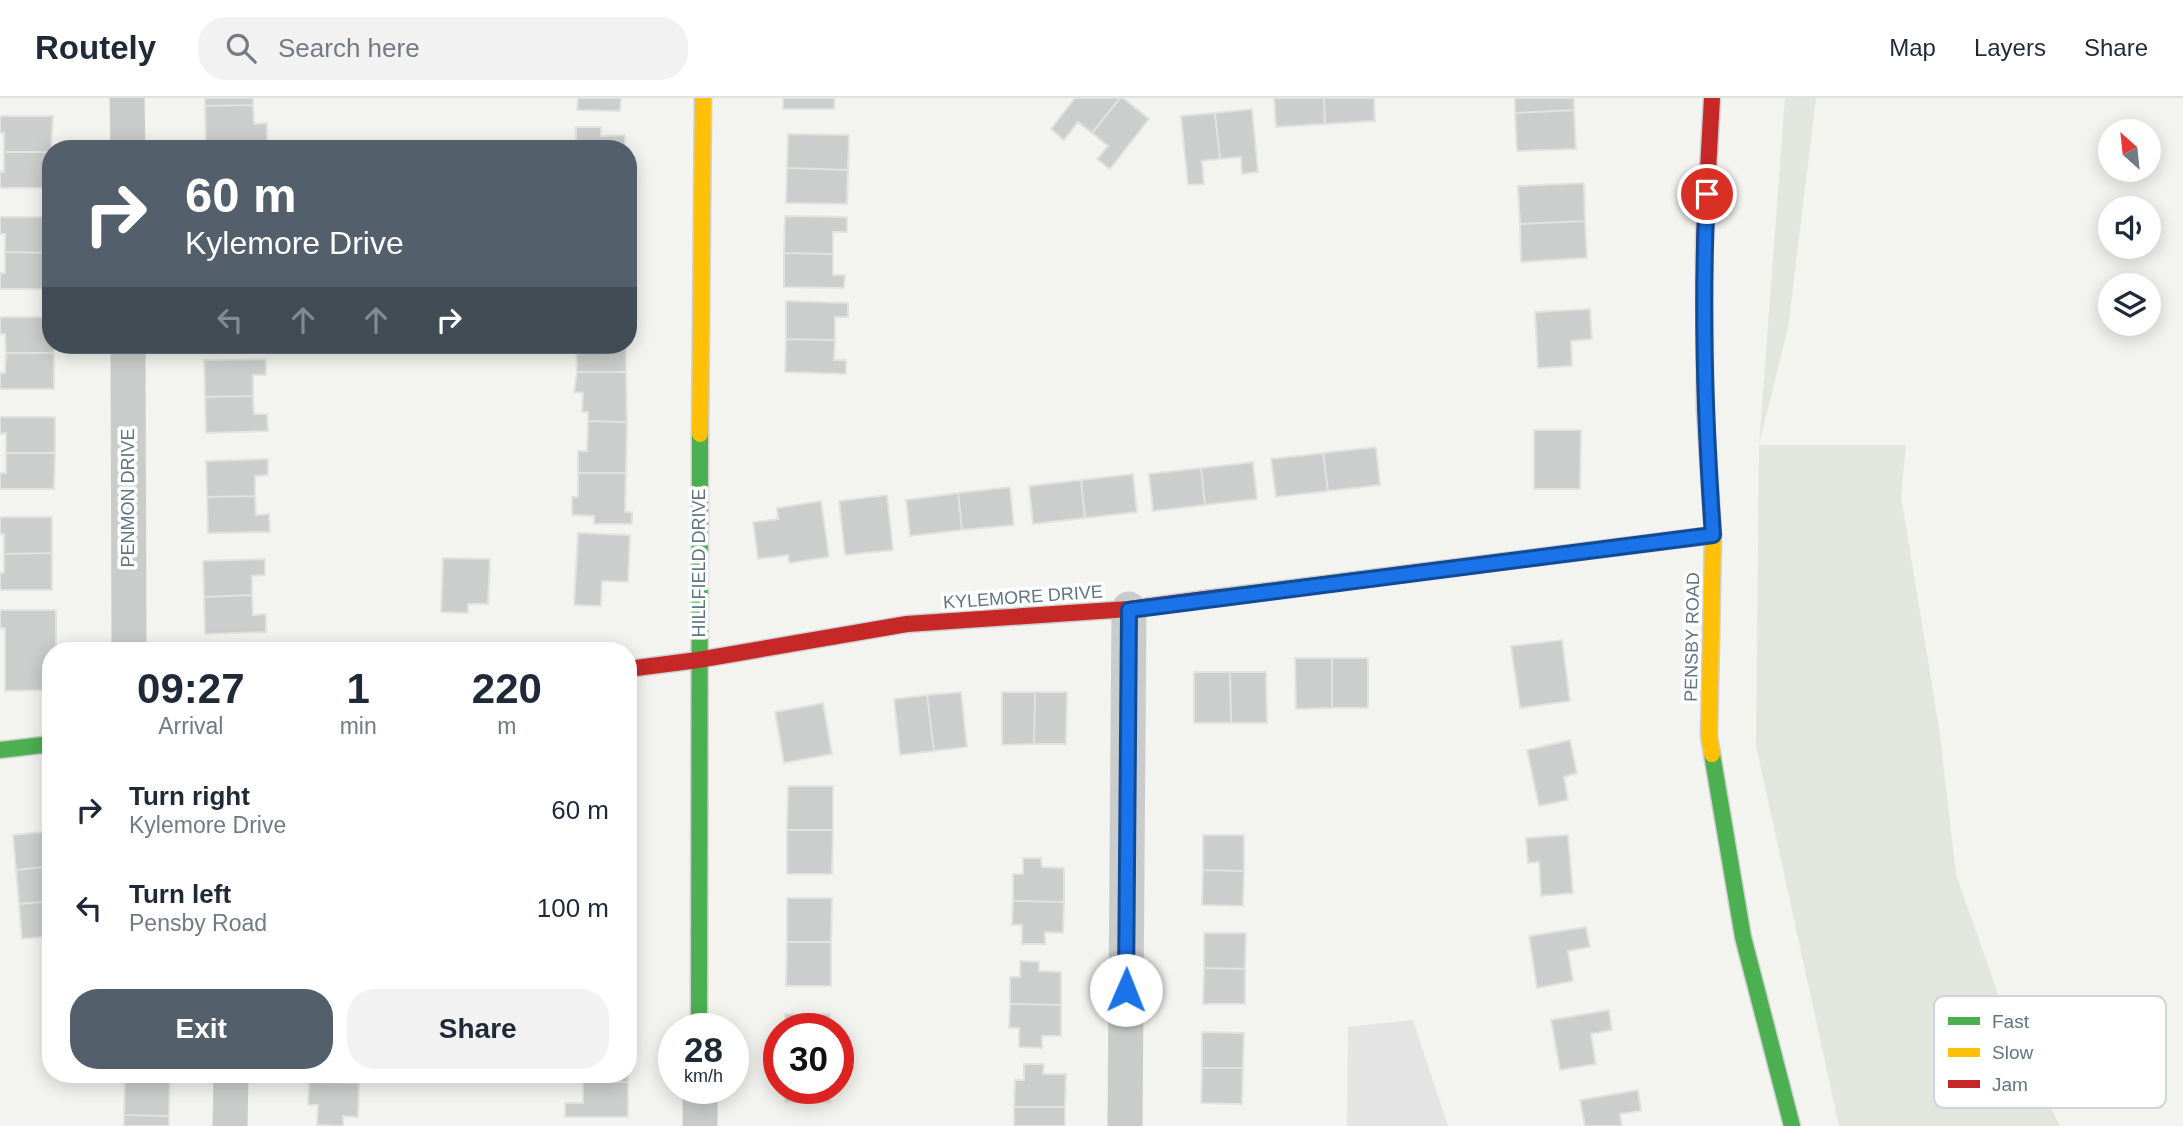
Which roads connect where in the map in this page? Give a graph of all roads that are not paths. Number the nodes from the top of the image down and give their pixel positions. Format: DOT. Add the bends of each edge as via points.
graph roads {
  1 [pos="127,98"];
  2 [pos="703,98"];
  3 [pos="1712,98"];
  4 [pos="128,140"];
  5 [pos="128,354"];
  6 [pos="1713,535"];
  7 [pos="1129,610"];
  8 [pos="129,642"];
  9 [pos="698,660"];
  10 [pos="637,668"];
  11 [pos="42,745"];
  12 [pos="0,750"];
  13 [pos="699,1013"];
  14 [pos="231,1083"];
  15 [pos="700,1104"];
  16 [pos="230,1126"];
  17 [pos="700,1126"];
  18 [pos="1125,1126"];
  19 [pos="1792,1126"];
  1 -- 4 [label="street"];
  2 -- 9 [label="street, HILLFIELD DRIVE"];
  3 -- 6 [label="street, PENSBY ROAD" via="1704,255 1705,416"];
  5 -- 8 [label="street, PENMON DRIVE"];
  6 -- 7 [label="street, KYLEMORE DRIVE"];
  6 -- 19 [label="street, PENSBY ROAD" via="1709,736 1743,937"];
  7 -- 9 [label="street, KYLEMORE DRIVE" via="907,624"];
  7 -- 18 [label="street"];
  9 -- 10 [label="street, KYLEMORE DRIVE"];
  9 -- 13 [label="street, HILLFIELD DRIVE"];
  11 -- 12 [label="street"];
  14 -- 16 [label="street"];
  15 -- 17 [label="street"];
}
